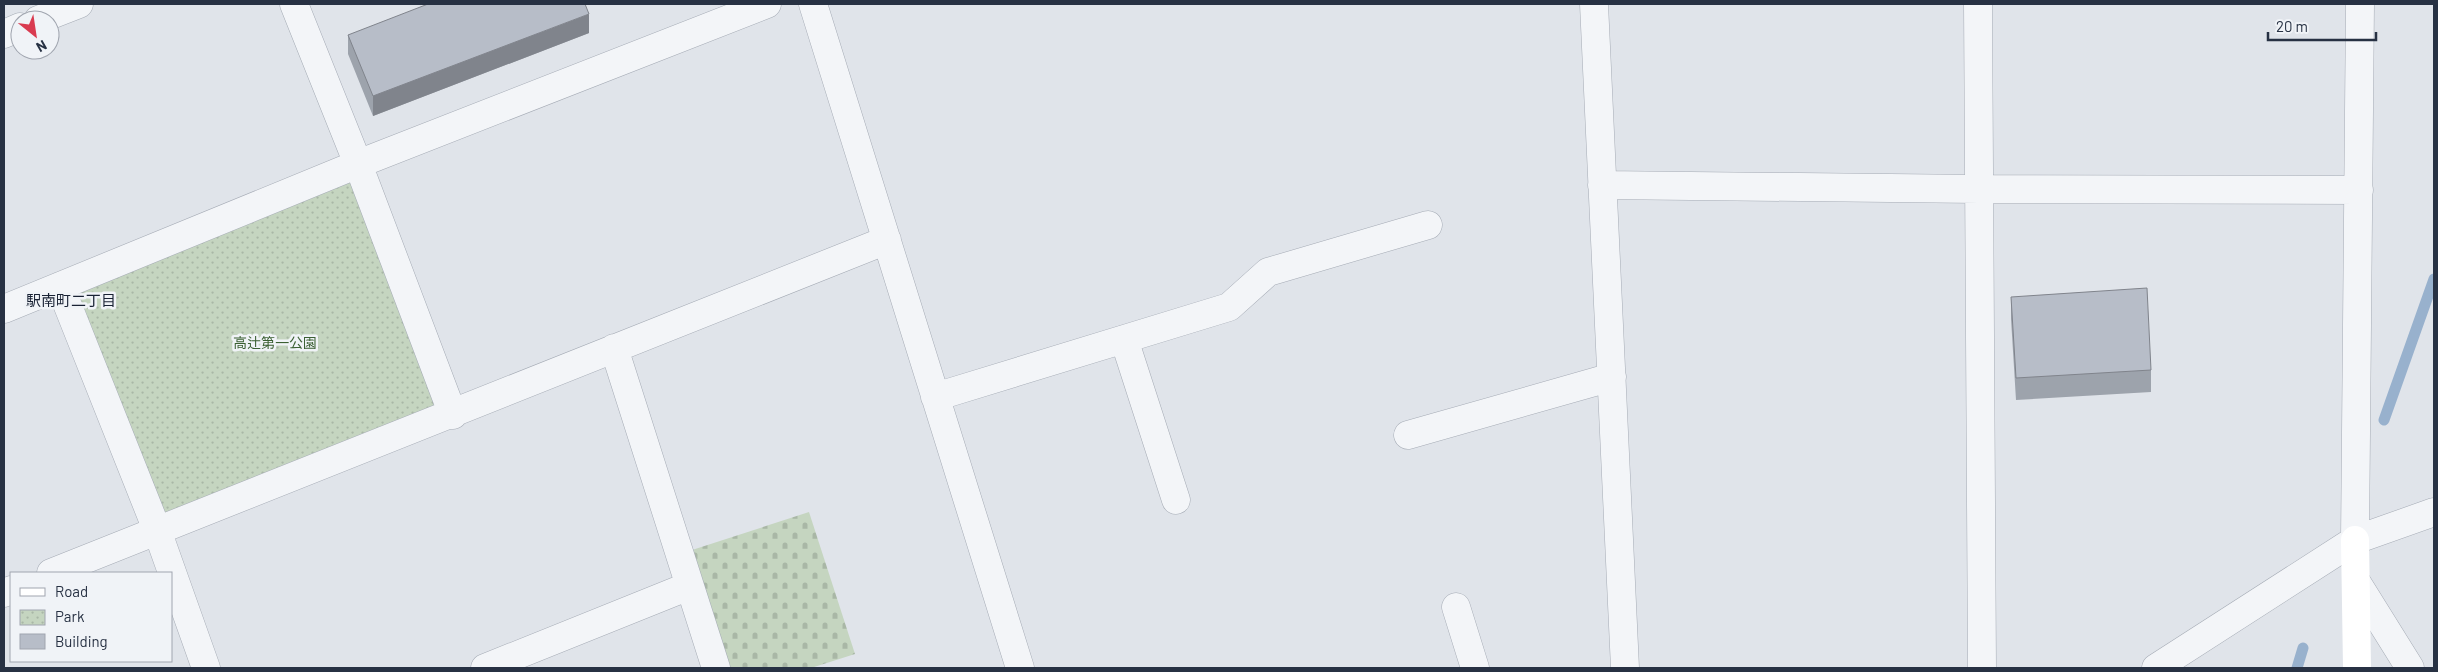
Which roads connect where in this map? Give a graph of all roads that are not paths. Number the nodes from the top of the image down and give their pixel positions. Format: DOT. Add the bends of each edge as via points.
graph roads {
  1 [pos="79,4"];
  2 [pos="294,4"];
  3 [pos="767,4"];
  4 [pos="812,4"];
  5 [pos="1594,4"];
  6 [pos="1978,4"];
  7 [pos="2360,4"];
  8 [pos="60,11"];
  9 [pos="358,164"];
  10 [pos="1602,184"];
  11 [pos="1979,189"];
  12 [pos="2359,190"];
  13 [pos="1428,225"];
  14 [pos="887,240"];
  15 [pos="60,286"];
  16 [pos="4,309"];
  17 [pos="1124,339"];
  18 [pos="614,348"];
  19 [pos="1612,377"];
  20 [pos="935,397"];
  21 [pos="453,414"];
  22 [pos="1408,435"];
  23 [pos="1176,500"];
  24 [pos="2434,512"];
  25 [pos="157,530"];
  26 [pos="2355,540"];
  27 [pos="53,572"];
  28 [pos="172,572"];
  29 [pos="172,572"];
  30 [pos="2357,583"];
  31 [pos="689,586"];
  32 [pos="1456,607"];
  33 [pos="206,668"];
  34 [pos="485,668"];
  35 [pos="716,668"];
  36 [pos="1020,668"];
  37 [pos="1475,668"];
  38 [pos="1625,668"];
  39 [pos="1982,668"];
  40 [pos="2156,668"];
  41 [pos="2357,668"];
  42 [pos="2410,668"];
  1 -- 8 [label="street"];
  2 -- 9 [label="street"];
  3 -- 9 [label="street"];
  4 -- 14 [label="street"];
  5 -- 10 [label="street"];
  6 -- 11 [label="street"];
  7 -- 12 [label="street"];
  9 -- 15 [label="street"];
  9 -- 21 [label="street"];
  10 -- 11 [label="street"];
  10 -- 19 [label="street"];
  11 -- 12 [label="street"];
  11 -- 39 [label="street"];
  12 -- 26 [label="street"];
  13 -- 17 [label="street" via="1268,272 1229,306"];
  14 -- 18 [label="street"];
  14 -- 20 [label="street"];
  15 -- 16 [label="street"];
  15 -- 25 [label="street"];
  17 -- 20 [label="street"];
  17 -- 23 [label="street"];
  18 -- 21 [label="street"];
  18 -- 31 [label="street"];
  19 -- 22 [label="street"];
  19 -- 38 [label="street"];
  20 -- 36 [label="street"];
  21 -- 25 [label="street"];
  24 -- 26 [label="street"];
  25 -- 27 [label="street"];
  25 -- 28 [label="street"];
  26 -- 30 [label="street"];
  26 -- 40 [label="street"];
  29 -- 33 [label="street"];
  30 -- 41 [label="street"];
  30 -- 42 [label="street"];
  31 -- 34 [label="street"];
  31 -- 35 [label="street"];
  32 -- 37 [label="street"];
}
